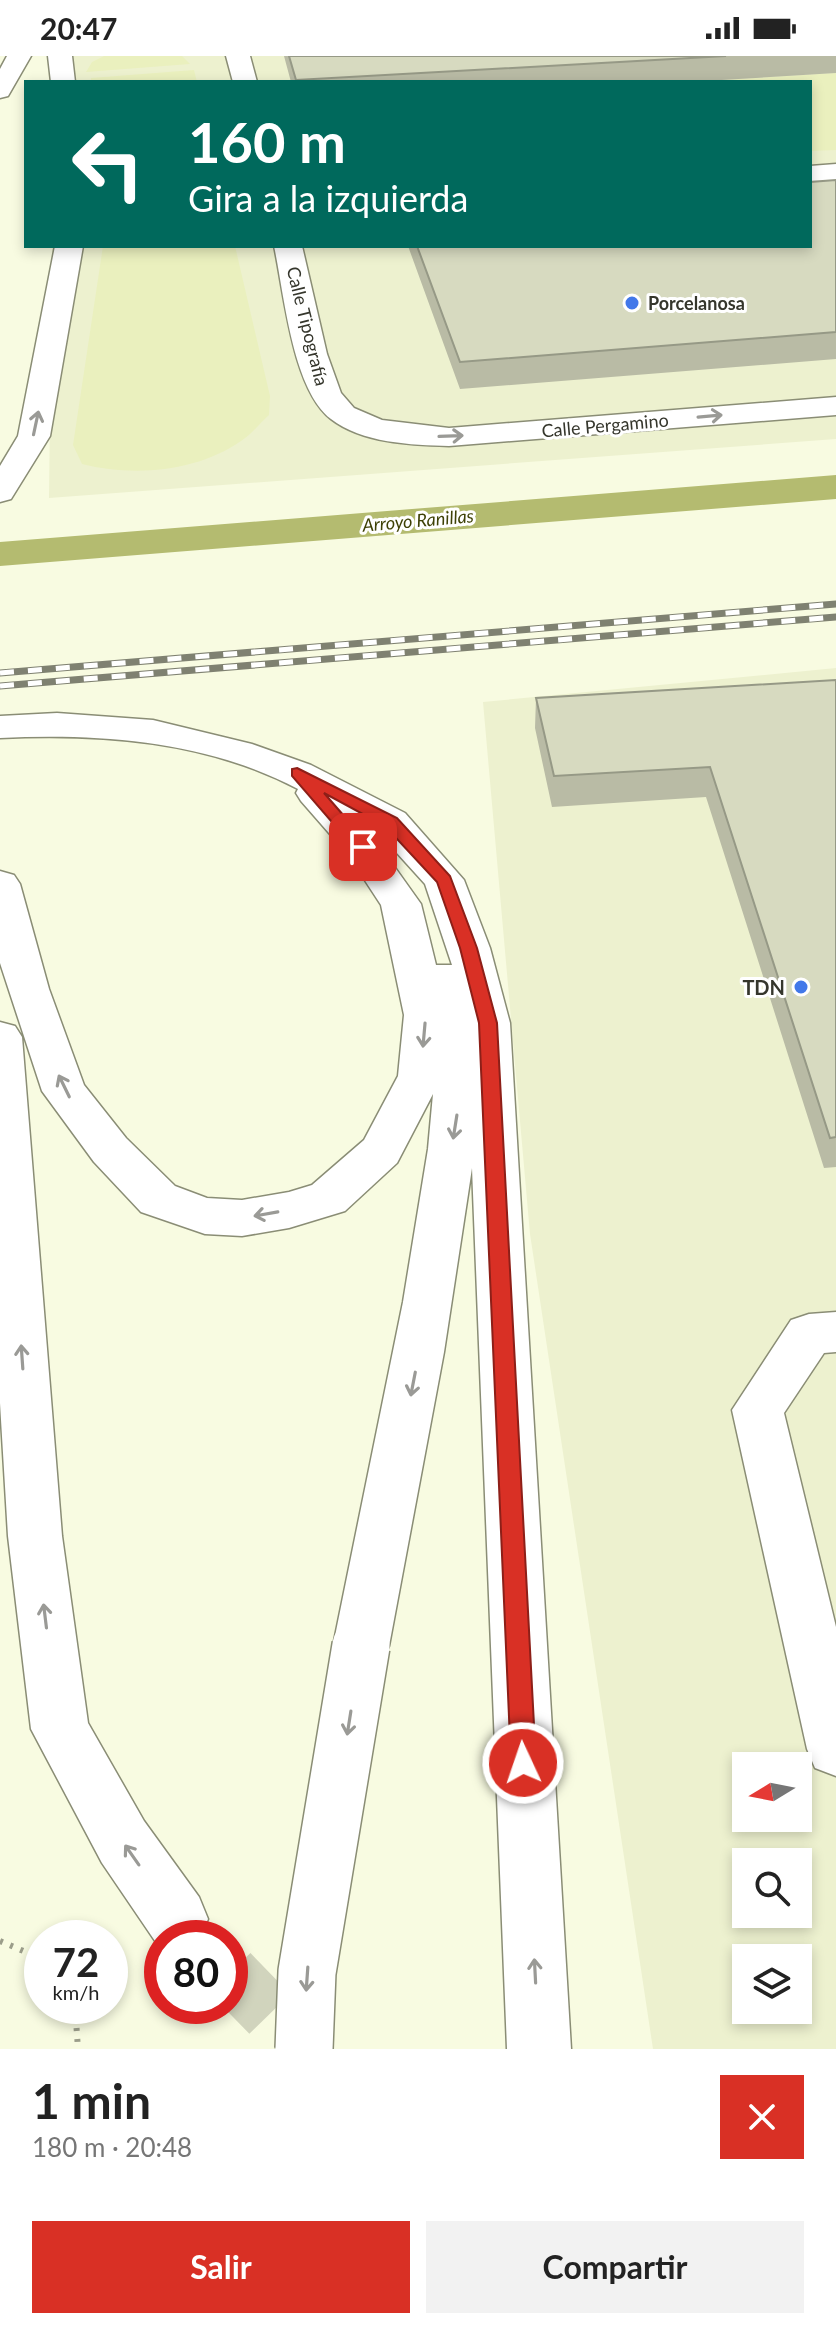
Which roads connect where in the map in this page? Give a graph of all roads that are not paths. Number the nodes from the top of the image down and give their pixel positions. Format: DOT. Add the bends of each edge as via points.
graph roads {
  1 [pos="19,56"];
  2 [pos="60,56"];
  3 [pos="238,56"];
  4 [pos="63,80"];
  5 [pos="244,80"];
  6 [pos="0,91"];
  7 [pos="836,172"];
  8 [pos="812,174"];
  9 [pos="69,248"];
  10 [pos="288,248"];
  11 [pos="836,406"];
  12 [pos="374,427"];
  13 [pos="0,492"];
  14 [pos="0,727"];
  15 [pos="297,773"];
  16 [pos="0,884"];
  17 [pos="0,1037"];
  18 [pos="836,1332"];
  19 [pos="836,1749"];
  20 [pos="177,1919"];
  21 [pos="304,2049"];
  22 [pos="539,2049"];
  1 -- 6 [label="main road"];
  2 -- 4 [label="main road"];
  3 -- 5 [label="main road"];
  7 -- 8 [label="main road"];
  13 -- 9 [label="main road, one-way" via="34,436"];
  10 -- 12 [label="main road, Calle Tipografía" via="325,394 342,413"];
  12 -- 11 [label="main road, Calle Pergamino, one-way" via="449,437"];
  14 -- 15 [label="main road" via="57,724 153,731"];
  15 -- 16 [label="main road, one-way" via="363,847 401,904 426,1015 420,1076 381,1151 328,1198 242,1218 205,1216 158,1199 110,1150 64,1091 28,989"];
  15 -- 21 [label="main road, one-way, bridge" via="382,837 425,900 454,1014 455,1122 420,1347 361,1646 307,1972"];
  22 -- 15 [label="main road, one-way" via="488,1023 444,880 391,822"];
  20 -- 17 [label="main road, one-way" via="123,1842 60,1729 35,1536"];
  18 -- 19 [label="main road" via="809,1334 758,1410"];
}
